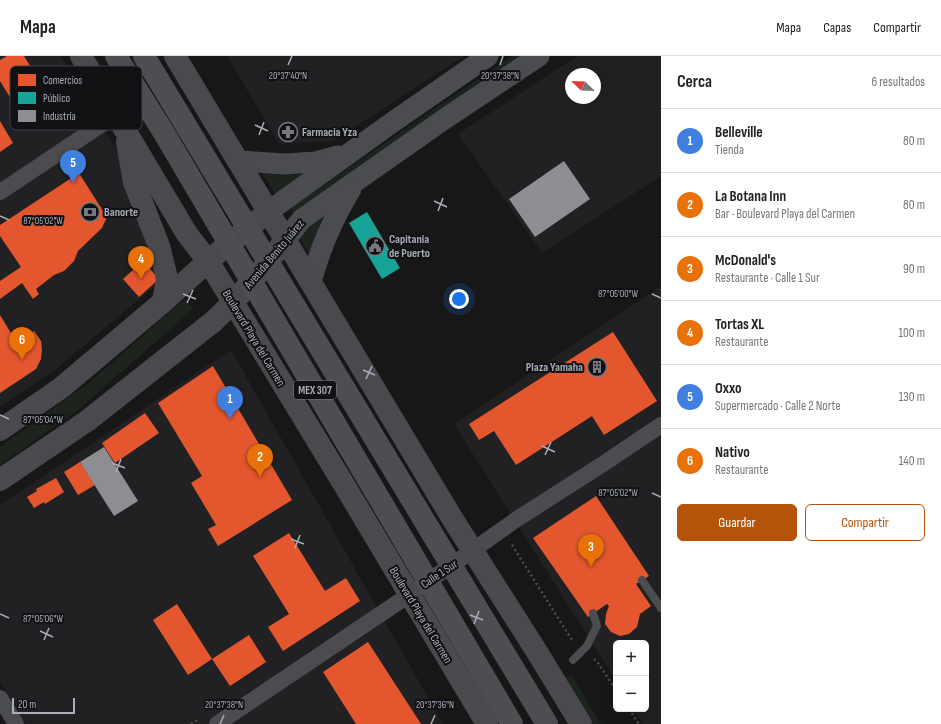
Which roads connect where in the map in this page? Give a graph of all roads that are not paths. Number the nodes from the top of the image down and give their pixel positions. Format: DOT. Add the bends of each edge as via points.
graph roads {
  1 [pos="81,56"];
  2 [pos="116,56"];
  3 [pos="144,56"];
  4 [pos="175,56"];
  5 [pos="539,56"];
  6 [pos="478,59"];
  7 [pos="87,66"];
  8 [pos="122,66"];
  9 [pos="142,98"];
  10 [pos="106,130"];
  11 [pos="123,130"];
  12 [pos="126,130"];
  13 [pos="348,154"];
  14 [pos="239,161"];
  15 [pos="355,181"];
  16 [pos="0,192"];
  17 [pos="269,211"];
  18 [pos="286,239"];
  19 [pos="208,261"];
  20 [pos="311,282"];
  21 [pos="163,302"];
  22 [pos="233,303"];
  23 [pos="661,425"];
  24 [pos="0,430"];
  25 [pos="0,480"];
  26 [pos="473,551"];
  27 [pos="642,580"];
  28 [pos="409,595"];
  29 [pos="661,608"];
  30 [pos="594,613"];
  31 [pos="573,660"];
  32 [pos="0,698"];
  33 [pos="16,724"];
  34 [pos="217,724"];
  35 [pos="486,724"];
  36 [pos="512,724"];
  37 [pos="547,724"];
  38 [pos="581,724"];
  1 -- 7 [label="main road, Boulevard Playa del Carmen"];
  2 -- 8 [label="highway, MEX 307, bridge"];
  3 -- 37 [label="highway, MEX 307, bridge"];
  4 -- 14 [label="main road"];
  5 -- 15 [label="street, Avenida Benito Juárez"];
  6 -- 13 [label="street"];
  9 -- 36 [label="highway, MEX 307, bridge"];
  10 -- 16 [label="street"];
  11 -- 21 [label="main road" via="134,182 159,246 166,274"];
  12 -- 19 [label="main road, Boulevard Playa del Carmen" via="187,234"];
  13 -- 14 [label="street" via="316,162 285,164"];
  13 -- 17 [label="street"];
  14 -- 17 [label="main road"];
  15 -- 18 [label="street, Avenida Benito Juárez" via="302,219"];
  15 -- 20 [label="street" via="323,241"];
  17 -- 18 [label="main road"];
  17 -- 19 [label="main road"];
  18 -- 20 [label="main road"];
  18 -- 22 [label="main road, Avenida Benito Juárez"];
  19 -- 21 [label="main road"];
  19 -- 22 [label="main road, Boulevard Playa del Carmen"];
  20 -- 26 [label="main road"];
  21 -- 24 [label="main road" via="61,388"];
  22 -- 25 [label="main road, Avenida Benito Juárez" via="214,321 87,421"];
  22 -- 28 [label="main road, Boulevard Playa del Carmen"];
  23 -- 26 [label="street, Calle 1 Sur" via="517,519"];
  26 -- 28 [label="street, Calle 1 Sur"];
  26 -- 38 [label="main road"];
  27 -- 29 [label="lane"];
  28 -- 34 [label="street, Calle 1 Sur"];
  28 -- 35 [label="main road, Boulevard Playa del Carmen"];
  30 -- 31 [label="lane" via="597,626 587,646"];
  32 -- 33 [label="street"];
}
